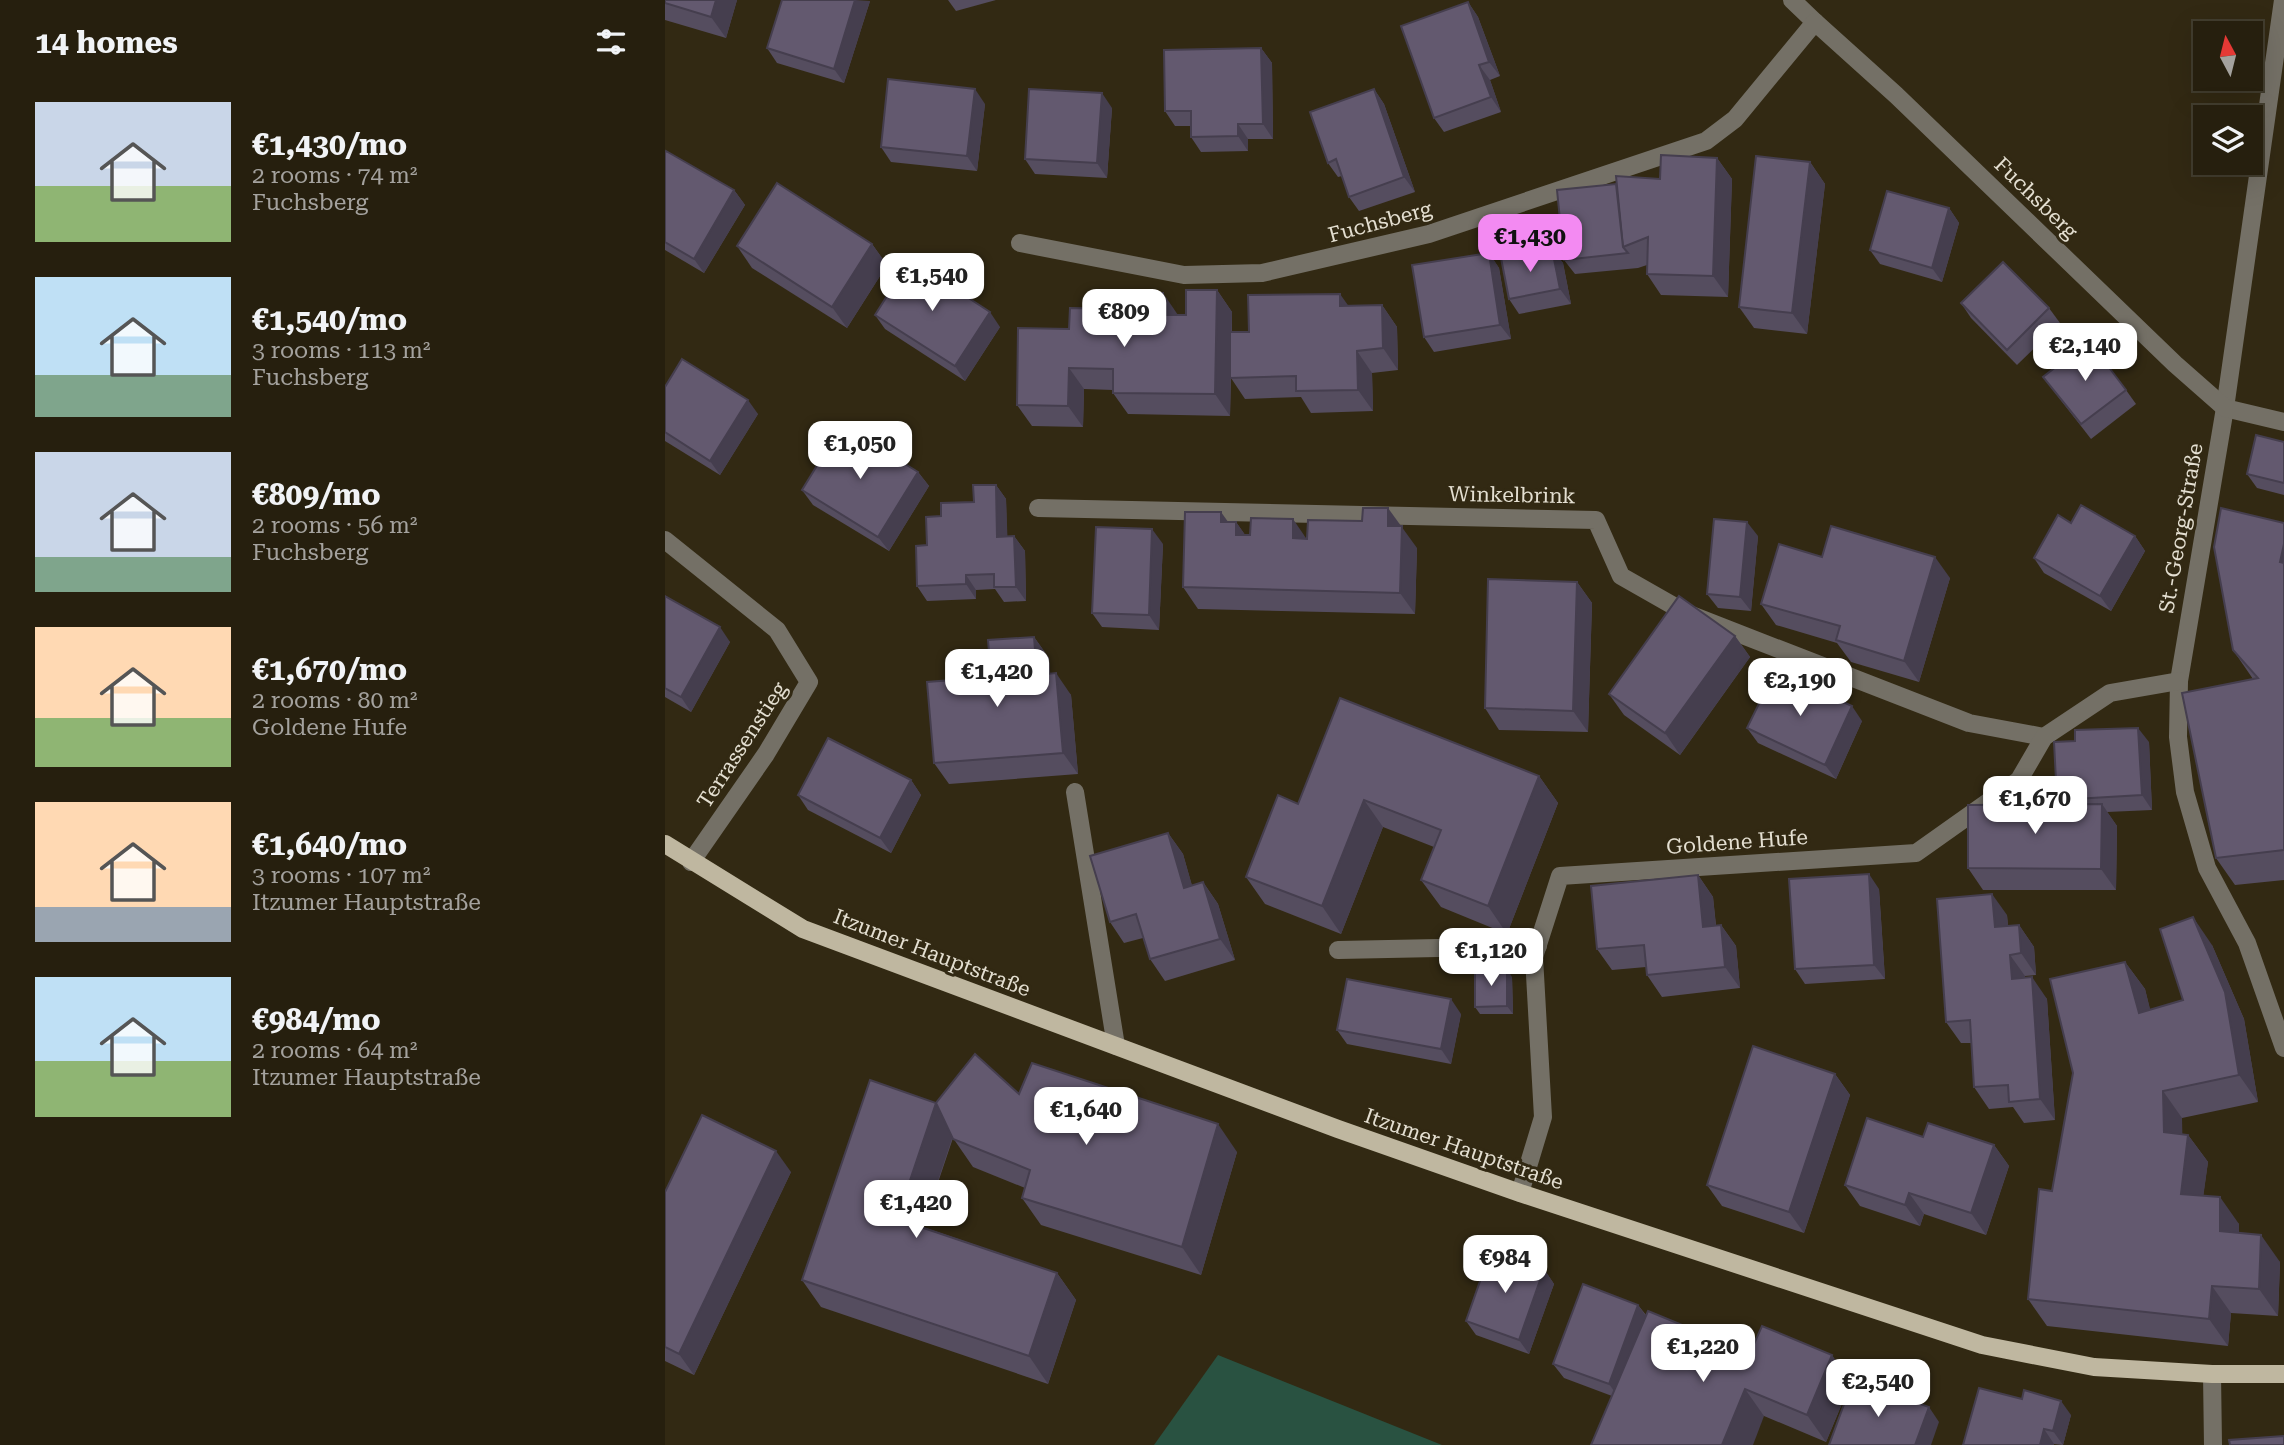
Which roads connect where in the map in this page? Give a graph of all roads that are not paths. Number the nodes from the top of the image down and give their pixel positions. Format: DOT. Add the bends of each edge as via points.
graph roads {
  1 [pos="1792,0"];
  2 [pos="2282,12"];
  3 [pos="1815,22"];
  4 [pos="1020,243"];
  5 [pos="2225,408"];
  6 [pos="2284,422"];
  7 [pos="1038,508"];
  8 [pos="665,540"];
  9 [pos="2179,681"];
  10 [pos="2044,737"];
  11 [pos="1075,792"];
  12 [pos="665,844"];
  13 [pos="691,862"];
  14 [pos="1538,946"];
  15 [pos="1338,950"];
  16 [pos="1116,1046"];
  17 [pos="2284,1048"];
  18 [pos="1520,1193"];
  19 [pos="2212,1374"];
  20 [pos="2284,1374"];
  21 [pos="2213,1445"];
  1 -- 3 [label="street, Fuchsberg"];
  2 -- 5 [label="street, St.-Georg-Straße"];
  3 -- 4 [label="street, Fuchsberg" via="1735,119 1706,141 1429,234 1262,273 1184,275"];
  3 -- 5 [label="street, Fuchsberg"];
  5 -- 6 [label="street"];
  5 -- 9 [label="street, St.-Georg-Straße"];
  7 -- 10 [label="street, Winkelbrink" via="1596,520 1621,576 1686,614 1969,723"];
  8 -- 13 [label="street, Terrassenstieg" via="777,630 809,682 766,754"];
  9 -- 10 [label="street, Goldene Hufe" via="2110,693"];
  9 -- 17 [label="street, St.-Georg-Straße" via="2178,737 2185,792 2207,868 2248,943"];
  10 -- 14 [label="street, Goldene Hufe" via="2019,780 1916,853 1560,876"];
  11 -- 16 [label="street"];
  12 -- 13 [label="main road, Itzumer Hauptstraße"];
  13 -- 16 [label="main road, Itzumer Hauptstraße" via="803,929"];
  14 -- 15 [label="street"];
  14 -- 18 [label="street, Goldene Hufe" via="1534,957 1543,1117"];
  16 -- 18 [label="main road, Itzumer Hauptstraße"];
  18 -- 19 [label="main road, Itzumer Hauptstraße" via="1982,1345 2094,1367"];
  19 -- 20 [label="main road, Itzumer Hauptstraße"];
  19 -- 21 [label="street"];
}
